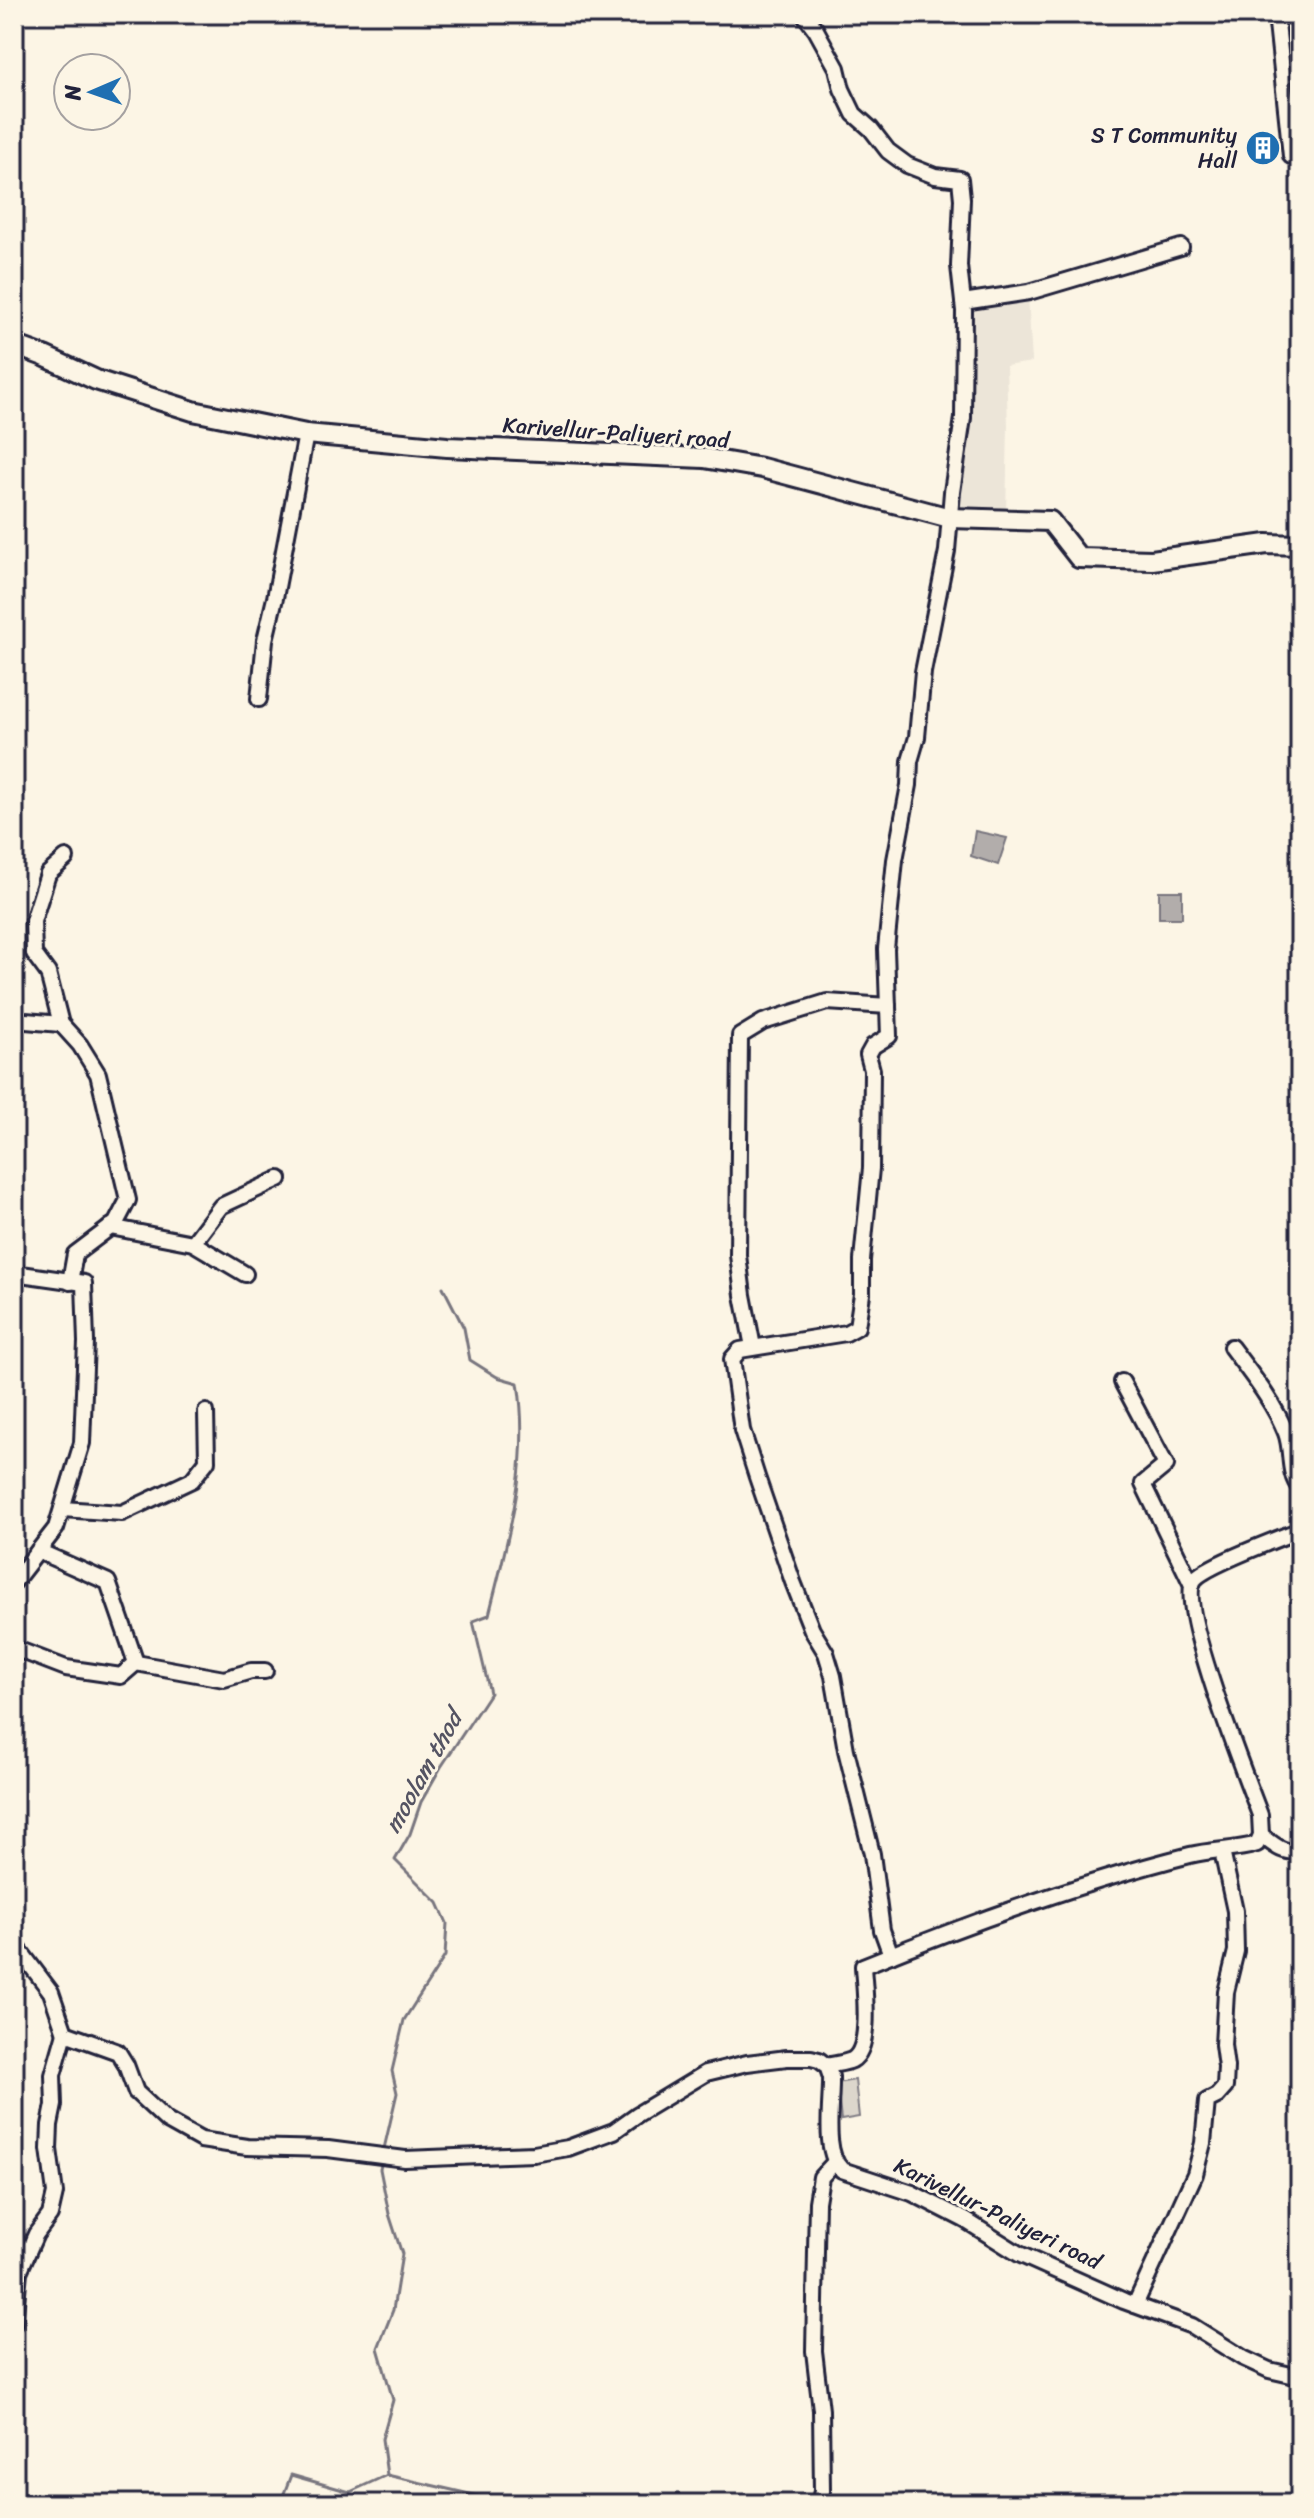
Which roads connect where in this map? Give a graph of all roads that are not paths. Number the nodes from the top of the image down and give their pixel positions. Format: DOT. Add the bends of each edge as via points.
graph roads {
  1 [pos="804,14"];
  2 [pos="1276,14"];
  3 [pos="1300,156"];
  4 [pos="1181,247"];
  5 [pos="963,302"];
  6 [pos="14,345"];
  7 [pos="306,434"];
  8 [pos="950,518"];
  9 [pos="1300,545"];
  10 [pos="259,699"];
  11 [pos="66,858"];
  12 [pos="888,1006"];
  13 [pos="14,1020"];
  14 [pos="61,1024"];
  15 [pos="279,1179"];
  16 [pos="110,1227"];
  17 [pos="193,1243"];
  18 [pos="14,1273"];
  19 [pos="245,1274"];
  20 [pos="70,1282"];
  21 [pos="753,1347"];
  22 [pos="1231,1347"];
  23 [pos="1122,1382"];
  24 [pos="206,1412"];
  25 [pos="1300,1488"];
  26 [pos="62,1509"];
  27 [pos="1300,1530"];
  28 [pos="38,1551"];
  29 [pos="14,1582"];
  30 [pos="1192,1585"];
  31 [pos="14,1648"];
  32 [pos="136,1663"];
  33 [pos="265,1671"];
  34 [pos="1261,1835"];
  35 [pos="1222,1851"];
  36 [pos="1300,1851"];
  37 [pos="14,1943"];
  38 [pos="891,1955"];
  39 [pos="65,2033"];
  40 [pos="827,2066"];
  41 [pos="834,2163"];
  42 [pos="1135,2305"];
  43 [pos="14,2324"];
  44 [pos="1300,2377"];
  45 [pos="819,2504"];
  1 -- 5 [label="street" via="837,68 854,114 888,151 935,176 960,179"];
  2 -- 3 [label="street" via="1291,156"];
  4 -- 5 [label="street" via="1029,292"];
  5 -- 8 [label="street" via="965,396"];
  6 -- 7 [label="main road, Karivellur-Paliyeri road" via="96,380 193,411"];
  7 -- 8 [label="main road, Karivellur-Paliyeri road" via="447,447 704,458 762,468"];
  7 -- 10 [label="street" via="265,640"];
  8 -- 9 [label="main road, Karivellur-Paliyeri road" via="1050,521 1079,558 1152,560 1267,544"];
  8 -- 12 [label="street" via="895,860 886,949"];
  11 -- 14 [label="street" via="48,874 33,921 34,954 48,973"];
  12 -- 21 [label="street" via="889,1036 868,1055 871,1168 857,1327"];
  12 -- 21 [label="street" via="827,1002 763,1022 740,1036 738,1255"];
  13 -- 14 [label="street"];
  14 -- 16 [label="street" via="98,1074 128,1200"];
  15 -- 17 [label="street" via="221,1206"];
  16 -- 17 [label="street"];
  16 -- 20 [label="street" via="75,1254"];
  17 -- 19 [label="street"];
  18 -- 20 [label="street"];
  20 -- 26 [label="street" via="84,1283 82,1443"];
  21 -- 38 [label="street" via="732,1359 742,1430 793,1582 833,1676"];
  22 -- 25 [label="street" via="1287,1434"];
  23 -- 30 [label="street" via="1166,1465 1143,1484"];
  24 -- 26 [label="street" via="207,1461 192,1480 122,1513"];
  26 -- 28 [label="street" via="56,1528"];
  27 -- 30 [label="street" via="1211,1569"];
  28 -- 29 [label="street"];
  28 -- 32 [label="street" via="108,1582"];
  30 -- 34 [label="street" via="1198,1640 1260,1815"];
  31 -- 32 [label="street" via="66,1668 121,1676"];
  32 -- 33 [label="street" via="224,1679"];
  34 -- 35 [label="street" via="1257,1844"];
  34 -- 36 [label="street" via="1277,1848"];
  35 -- 38 [label="street" via="1194,1854 1027,1904"];
  35 -- 42 [label="street" via="1235,1911 1236,1951 1226,1992 1225,2087 1207,2101 1195,2174"];
  37 -- 39 [label="street" via="51,1992"];
  38 -- 40 [label="street" via="863,1966 865,2036 860,2052"];
  39 -- 40 [label="street" via="118,2052 136,2092 167,2121 201,2140 391,2157 568,2148 614,2131 706,2073 787,2058 811,2058"];
  39 -- 43 [label="street" via="53,2075 49,2149 55,2193 50,2215 19,2272"];
  40 -- 41 [label="street"];
  41 -- 42 [label="street, Karivellur-Paliyeri road" via="912,2193 1019,2254"];
  41 -- 45 [label="street" via="821,2177 817,2202"];
  42 -- 44 [label="street, Karivellur-Paliyeri road" via="1192,2326 1269,2370"];
}
